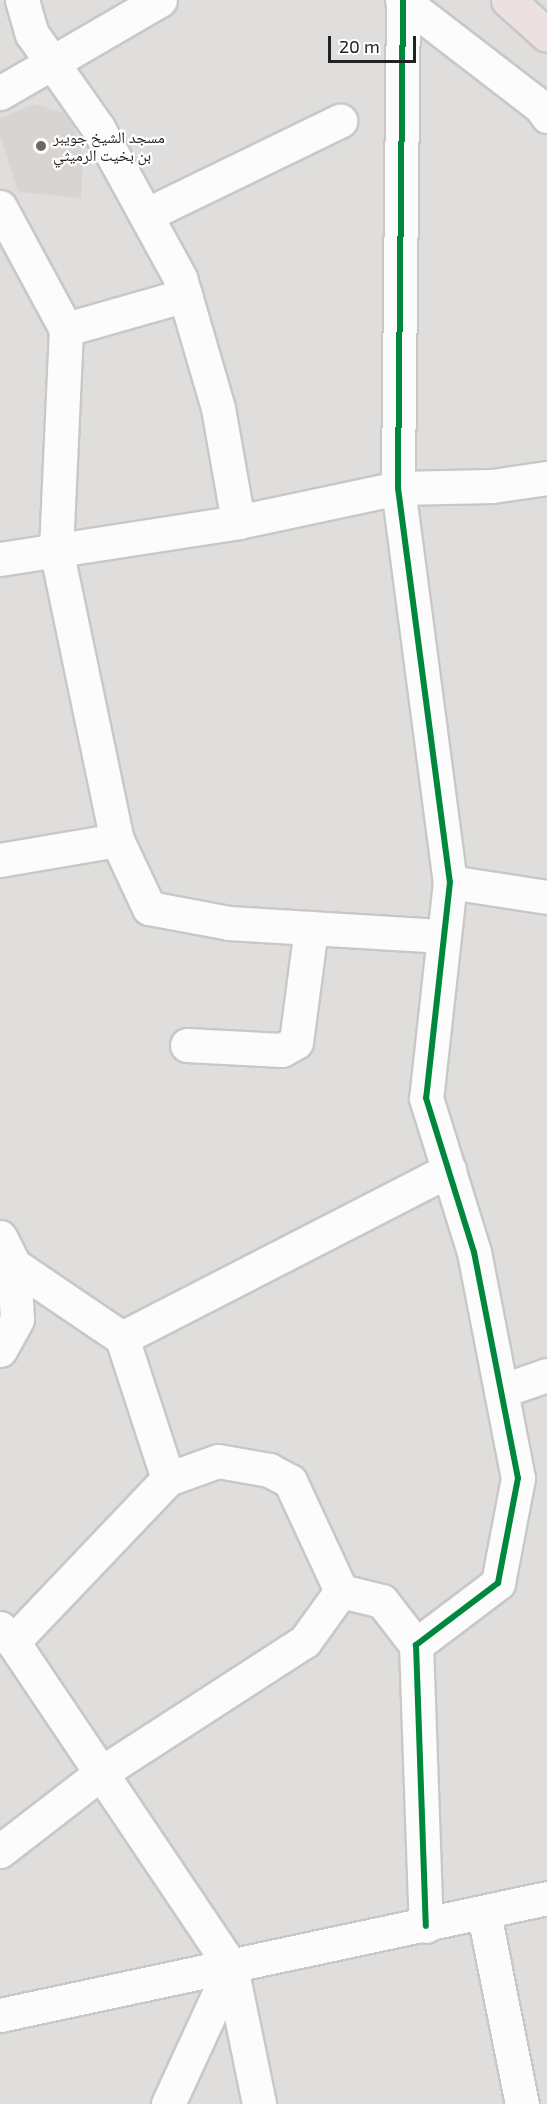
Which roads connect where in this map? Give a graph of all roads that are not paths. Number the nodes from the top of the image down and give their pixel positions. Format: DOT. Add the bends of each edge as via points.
graph roads {
  1 [pos="22,0"];
  2 [pos="160,0"];
  3 [pos="403,0"];
  4 [pos="508,0"];
  5 [pos="547,34"];
  6 [pos="50,63"];
  7 [pos="0,93"];
  8 [pos="547,116"];
  9 [pos="340,121"];
  10 [pos="0,207"];
  11 [pos="146,215"];
  12 [pos="185,295"];
  13 [pos="66,329"];
  14 [pos="547,478"];
  15 [pos="398,488"];
  16 [pos="238,522"];
  17 [pos="56,549"];
  18 [pos="0,558"];
  19 [pos="117,840"];
  20 [pos="0,860"];
  21 [pos="450,882"];
  22 [pos="547,897"];
  23 [pos="311,928"];
  24 [pos="444,936"];
  25 [pos="187,1045"];
  26 [pos="448,1170"];
  27 [pos="7,1251"];
  28 [pos="122,1338"];
  29 [pos="0,1350"];
  30 [pos="547,1375"];
  31 [pos="501,1391"];
  32 [pos="168,1479"];
  33 [pos="341,1591"];
  34 [pos="7,1635"];
  35 [pos="416,1645"];
  36 [pos="101,1773"];
  37 [pos="0,1851"];
  38 [pos="547,1898"];
  39 [pos="484,1914"];
  40 [pos="426,1926"];
  41 [pos="231,1967"];
  42 [pos="0,2015"];
  43 [pos="168,2104"];
  44 [pos="259,2104"];
  45 [pos="522,2104"];
  1 -- 6 [label="street" via="32,34"];
  2 -- 6 [label="street"];
  3 -- 8 [label="street" via="541,107"];
  3 -- 15 [label="street"];
  4 -- 5 [label="highway"];
  6 -- 7 [label="street"];
  6 -- 11 [label="street" via="98,128"];
  9 -- 11 [label="street"];
  10 -- 13 [label="street"];
  11 -- 12 [label="street"];
  12 -- 13 [label="street"];
  12 -- 16 [label="street" via="218,408"];
  13 -- 17 [label="street"];
  14 -- 15 [label="street" via="492,486"];
  15 -- 16 [label="street"];
  15 -- 21 [label="street"];
  16 -- 17 [label="street"];
  17 -- 18 [label="street"];
  17 -- 19 [label="street"];
  19 -- 20 [label="street"];
  19 -- 23 [label="street" via="149,908 229,923"];
  21 -- 22 [label="street"];
  21 -- 24 [label="street"];
  23 -- 24 [label="street"];
  23 -- 25 [label="street" via="296,1042 282,1050"];
  24 -- 26 [label="street" via="426,1098"];
  26 -- 28 [label="street"];
  26 -- 31 [label="street" via="474,1252"];
  27 -- 28 [label="street"];
  27 -- 29 [label="street" via="17,1319"];
  28 -- 32 [label="street"];
  30 -- 31 [label="street"];
  31 -- 35 [label="street" via="518,1478 498,1583"];
  32 -- 33 [label="street" via="218,1461 268,1470 290,1481"];
  32 -- 34 [label="street"];
  33 -- 35 [label="street" via="382,1602"];
  33 -- 36 [label="street" via="304,1641"];
  34 -- 36 [label="street"];
  35 -- 40 [label="street"];
  36 -- 37 [label="street"];
  36 -- 41 [label="street"];
  38 -- 39 [label="street"];
  39 -- 40 [label="street"];
  39 -- 45 [label="street"];
  40 -- 41 [label="street"];
  41 -- 42 [label="street"];
  41 -- 43 [label="street"];
  41 -- 44 [label="street"];
}
